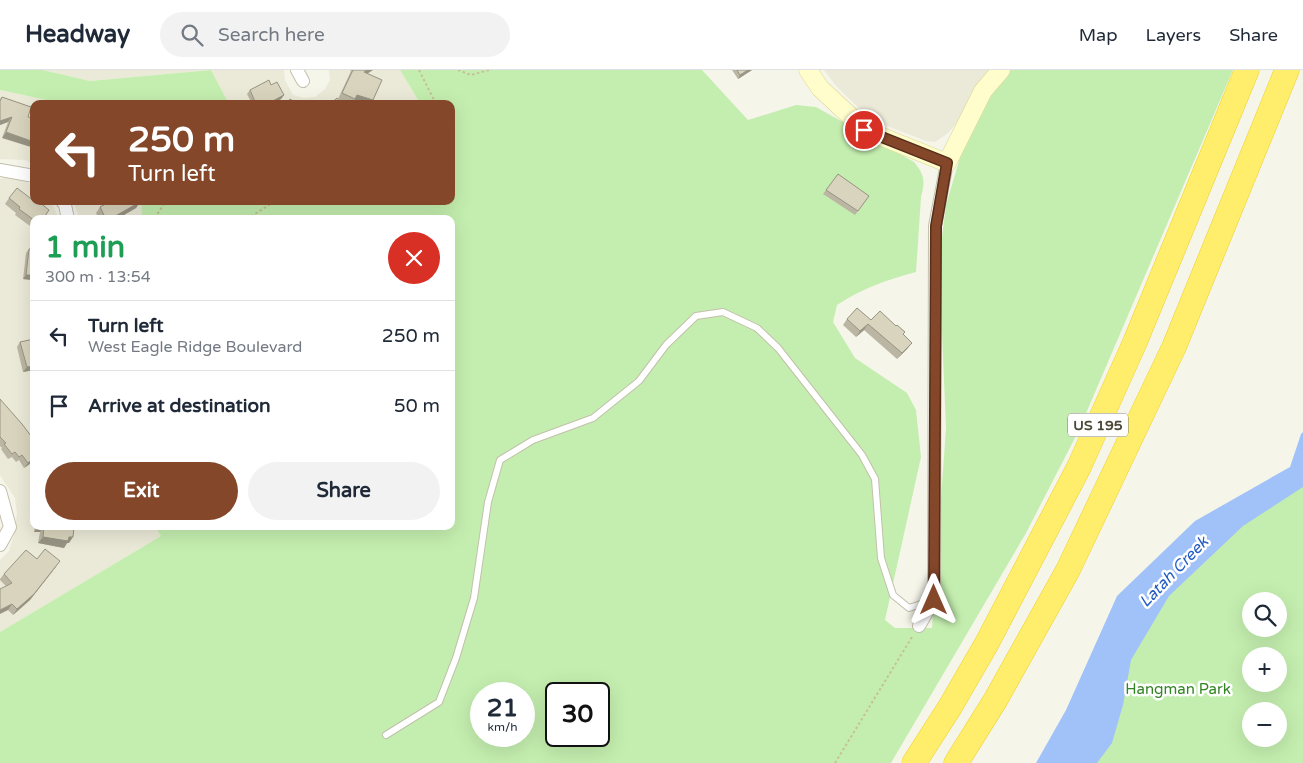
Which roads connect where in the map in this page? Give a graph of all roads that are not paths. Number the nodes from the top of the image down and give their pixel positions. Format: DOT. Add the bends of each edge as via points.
graph roads {
  1 [pos="808,70"];
  2 [pos="1001,70"];
  3 [pos="1247,70"];
  4 [pos="1287,70"];
  5 [pos="947,163"];
  6 [pos="0,170"];
  7 [pos="30,175"];
  8 [pos="0,491"];
  9 [pos="0,545"];
  10 [pos="934,600"];
  11 [pos="919,626"];
  12 [pos="386,735"];
  13 [pos="914,763"];
  14 [pos="956,763"];
  1 -- 5 [label="street" via="820,88 864,130"];
  2 -- 5 [label="street" via="982,91"];
  3 -- 13 [label="highway, US 195" via="1135,342 1079,467 987,643"];
  4 -- 14 [label="highway, US 195" via="1174,347 1072,561 996,699"];
  5 -- 10 [label="street" via="936,226"];
  6 -- 7 [label="street"];
  8 -- 9 [label="street" via="10,527"];
  10 -- 11 [label="street"];
  10 -- 12 [label="lane" via="909,608 893,595 881,558 875,479 862,455 778,348 757,328 723,312 696,316 666,344 639,381 593,418 533,440 500,460 488,502 474,598 453,667 438,702"];
}
